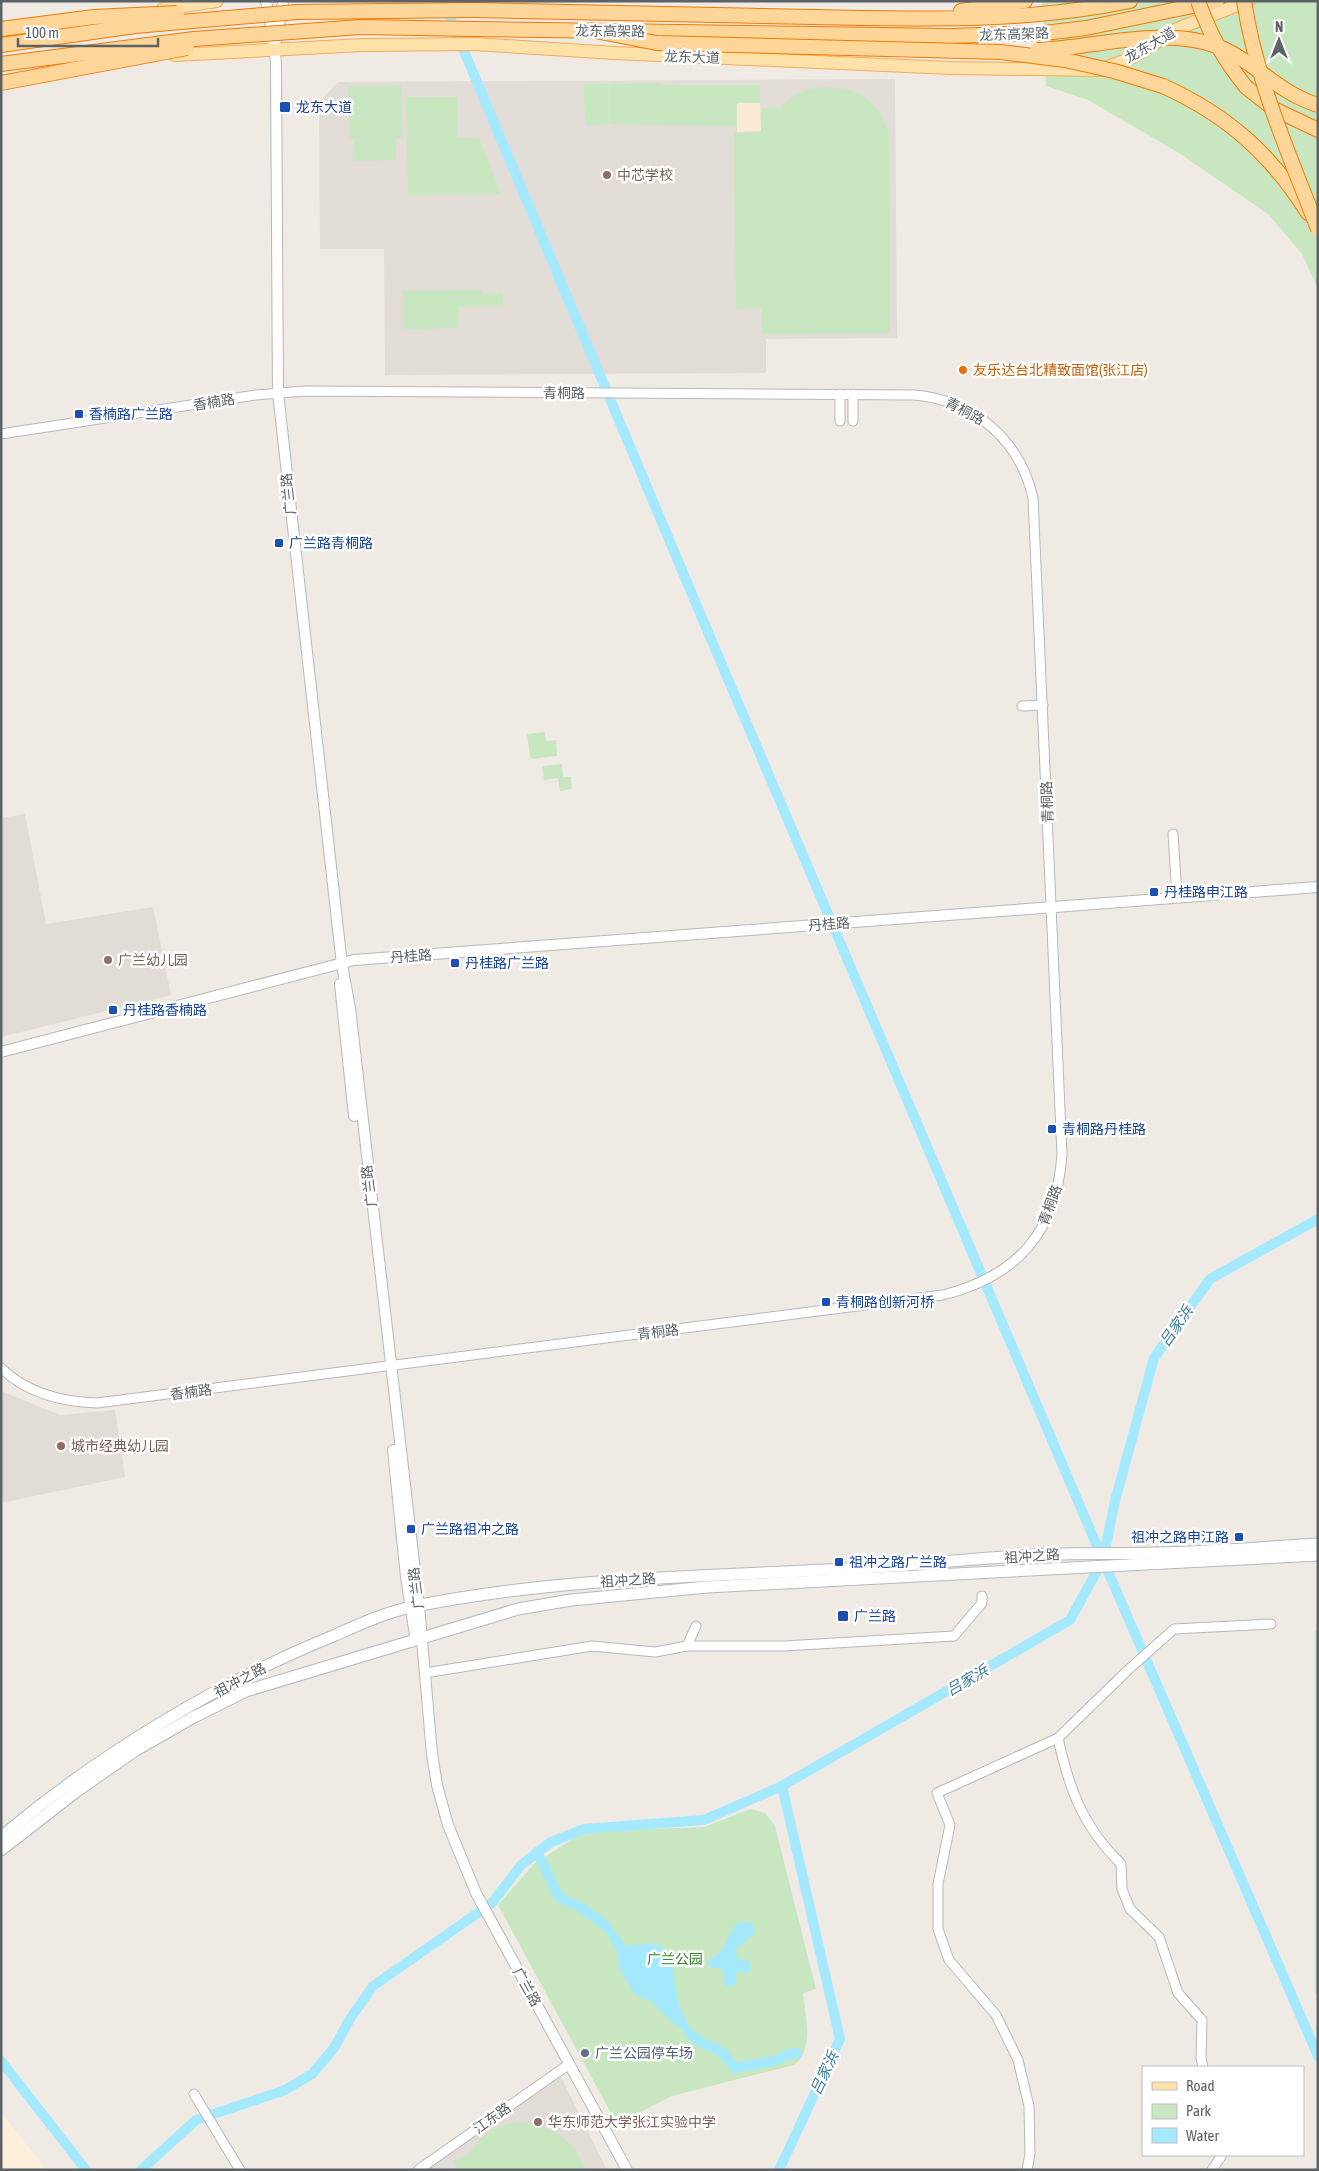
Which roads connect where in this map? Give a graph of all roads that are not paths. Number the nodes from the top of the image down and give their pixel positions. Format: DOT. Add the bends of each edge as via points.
graph roads {
  1 [pos="217,1"];
  2 [pos="266,1"];
  3 [pos="283,1"];
  4 [pos="1025,1"];
  5 [pos="1130,1"];
  6 [pos="1198,1"];
  7 [pos="1217,1"];
  8 [pos="1244,1"];
  9 [pos="1248,1"];
  10 [pos="248,16"];
  11 [pos="862,18"];
  12 [pos="1,29"];
  13 [pos="590,30"];
  14 [pos="250,34"];
  15 [pos="1,39"];
  16 [pos="1,45"];
  17 [pos="275,50"];
  18 [pos="1001,52"];
  19 [pos="1,64"];
  20 [pos="1,77"];
  21 [pos="1,83"];
  22 [pos="1318,105"];
  23 [pos="1318,130"];
  24 [pos="1318,229"];
  25 [pos="278,393"];
  26 [pos="840,394"];
  27 [pos="853,394"];
  28 [pos="840,421"];
  29 [pos="853,421"];
  30 [pos="1,434"];
  31 [pos="1022,706"];
  32 [pos="1043,706"];
  33 [pos="1173,834"];
  34 [pos="1318,887"];
  35 [pos="1318,893"];
  36 [pos="1177,897"];
  37 [pos="1051,910"];
  38 [pos="342,965"];
  39 [pos="1,1052"];
  40 [pos="387,1367"];
  41 [pos="1,1368"];
  42 [pos="1318,1544"];
  43 [pos="1318,1555"];
  44 [pos="1161,1558"];
  45 [pos="982,1596"];
  46 [pos="415,1607"];
  47 [pos="1271,1624"];
  48 [pos="696,1626"];
  49 [pos="418,1639"];
  50 [pos="687,1646"];
  51 [pos="425,1673"];
  52 [pos="1058,1738"];
  53 [pos="1,1837"];
  54 [pos="1,1850"];
  55 [pos="474,1894"];
  56 [pos="494,1931"];
  57 [pos="1203,2066"];
  58 [pos="565,2067"];
  59 [pos="194,2094"];
  60 [pos="1221,2156"];
  61 [pos="240,2170"];
  62 [pos="418,2170"];
  63 [pos="620,2170"];
  64 [pos="627,2170"];
  65 [pos="1027,2170"];
  66 [pos="1212,2170"];
  1 -- 15 [label="main road"];
  2 -- 17 [label="street"];
  3 -- 17 [label="street"];
  4 -- 11 [label="highway" via="981,9"];
  5 -- 11 [label="highway, 龙东高架路" via="1082,11 1008,18"];
  6 -- 23 [label="highway, bridge" via="1211,36 1246,87 1274,109"];
  7 -- 13 [label="highway, 龙东高架路, bridge" via="1086,28 1044,33 950,36"];
  8 -- 24 [label="highway, bridge" via="1248,32 1265,88"];
  9 -- 17 [label="main road, 龙东大道" via="1177,29 1131,58 1100,70 941,67 475,44 424,43"];
  10 -- 11 [label="highway, 龙东高架路, bridge" via="360,10"];
  10 -- 12 [label="highway, bridge" via="182,13 94,17"];
  10 -- 16 [label="highway, 龙东高架路, bridge" via="135,26"];
  13 -- 14 [label="highway, 龙东高架路, bridge" via="360,27"];
  13 -- 18 [label="highway, bridge" via="657,43"];
  14 -- 19 [label="highway, 龙东高架路, bridge" via="137,45"];
  14 -- 21 [label="highway, bridge"];
  17 -- 20 [label="main road, 龙东大道" via="169,55"];
  17 -- 25 [label="street, 广兰路"];
  18 -- 22 [label="highway, bridge" via="1050,50 1127,40 1187,38 1226,51 1278,87"];
  18 -- 24 [label="highway, bridge" via="1065,60 1114,71 1163,86 1196,101 1245,136 1274,164"];
  25 -- 26 [label="street, 青桐路"];
  25 -- 30 [label="street, 香楠路"];
  25 -- 38 [label="street, 广兰路"];
  26 -- 27 [label="street, 青桐路"];
  26 -- 28 [label="street"];
  27 -- 29 [label="street"];
  27 -- 32 [label="street, 青桐路" via="914,395 954,403 984,420 1017,456 1033,498"];
  31 -- 32 [label="street"];
  32 -- 37 [label="street, 青桐路"];
  33 -- 36 [label="street"];
  34 -- 36 [label="street, 丹桂路"];
  35 -- 37 [label="street, 丹桂路"];
  36 -- 37 [label="street, 丹桂路"];
  37 -- 38 [label="street, 丹桂路" via="354,960"];
  37 -- 40 [label="street, 青桐路" via="1061,1110 1060,1175 1057,1194 1041,1231 1028,1248 1000,1273 967,1289 942,1295"];
  38 -- 39 [label="street, 丹桂路"];
  38 -- 40 [label="street, 广兰路" via="339,979 345,1038"];
  40 -- 41 [label="street, 香楠路" via="97,1403 77,1403 49,1396 21,1383"];
  40 -- 46 [label="street, 广兰路"];
  42 -- 44 [label="main road, 祖冲之路"];
  43 -- 44 [label="main road, 祖冲之路"];
  44 -- 46 [label="main road, 祖冲之路" via="1052,1554 840,1570 636,1579 506,1591"];
  44 -- 49 [label="main road, 祖冲之路" via="1050,1569 707,1587 571,1600 518,1608"];
  45 -- 50 [label="street" via="982,1603 954,1636 775,1646"];
  46 -- 49 [label="street, 广兰路"];
  46 -- 53 [label="main road, 祖冲之路" via="300,1649 239,1678 130,1742"];
  47 -- 52 [label="street" via="1174,1630"];
  48 -- 50 [label="street"];
  49 -- 51 [label="street, 广兰路"];
  49 -- 54 [label="main road, 祖冲之路" via="246,1691 192,1718 136,1750"];
  49 -- 55 [label="street, 广兰路" via="428,1754 436,1800 450,1848"];
  50 -- 51 [label="street" via="655,1652 592,1646"];
  51 -- 55 [label="street, 广兰路" via="437,1785"];
  52 -- 57 [label="street" via="1066,1776 1083,1817 1104,1848 1121,1864 1122,1889 1130,1909 1159,1937 1178,1993 1202,2020 1200,2058"];
  52 -- 65 [label="street" via="937,1793 950,1825 938,1884 938,1929 949,1960 996,2015 1018,2060 1029,2106"];
  55 -- 56 [label="street, 广兰路"];
  56 -- 58 [label="street, 广兰路"];
  56 -- 64 [label="street, 广兰路"];
  58 -- 62 [label="street, 江东路"];
  58 -- 63 [label="street, 广兰路"];
  59 -- 61 [label="street"];
  60 -- 66 [label="street"];
}
